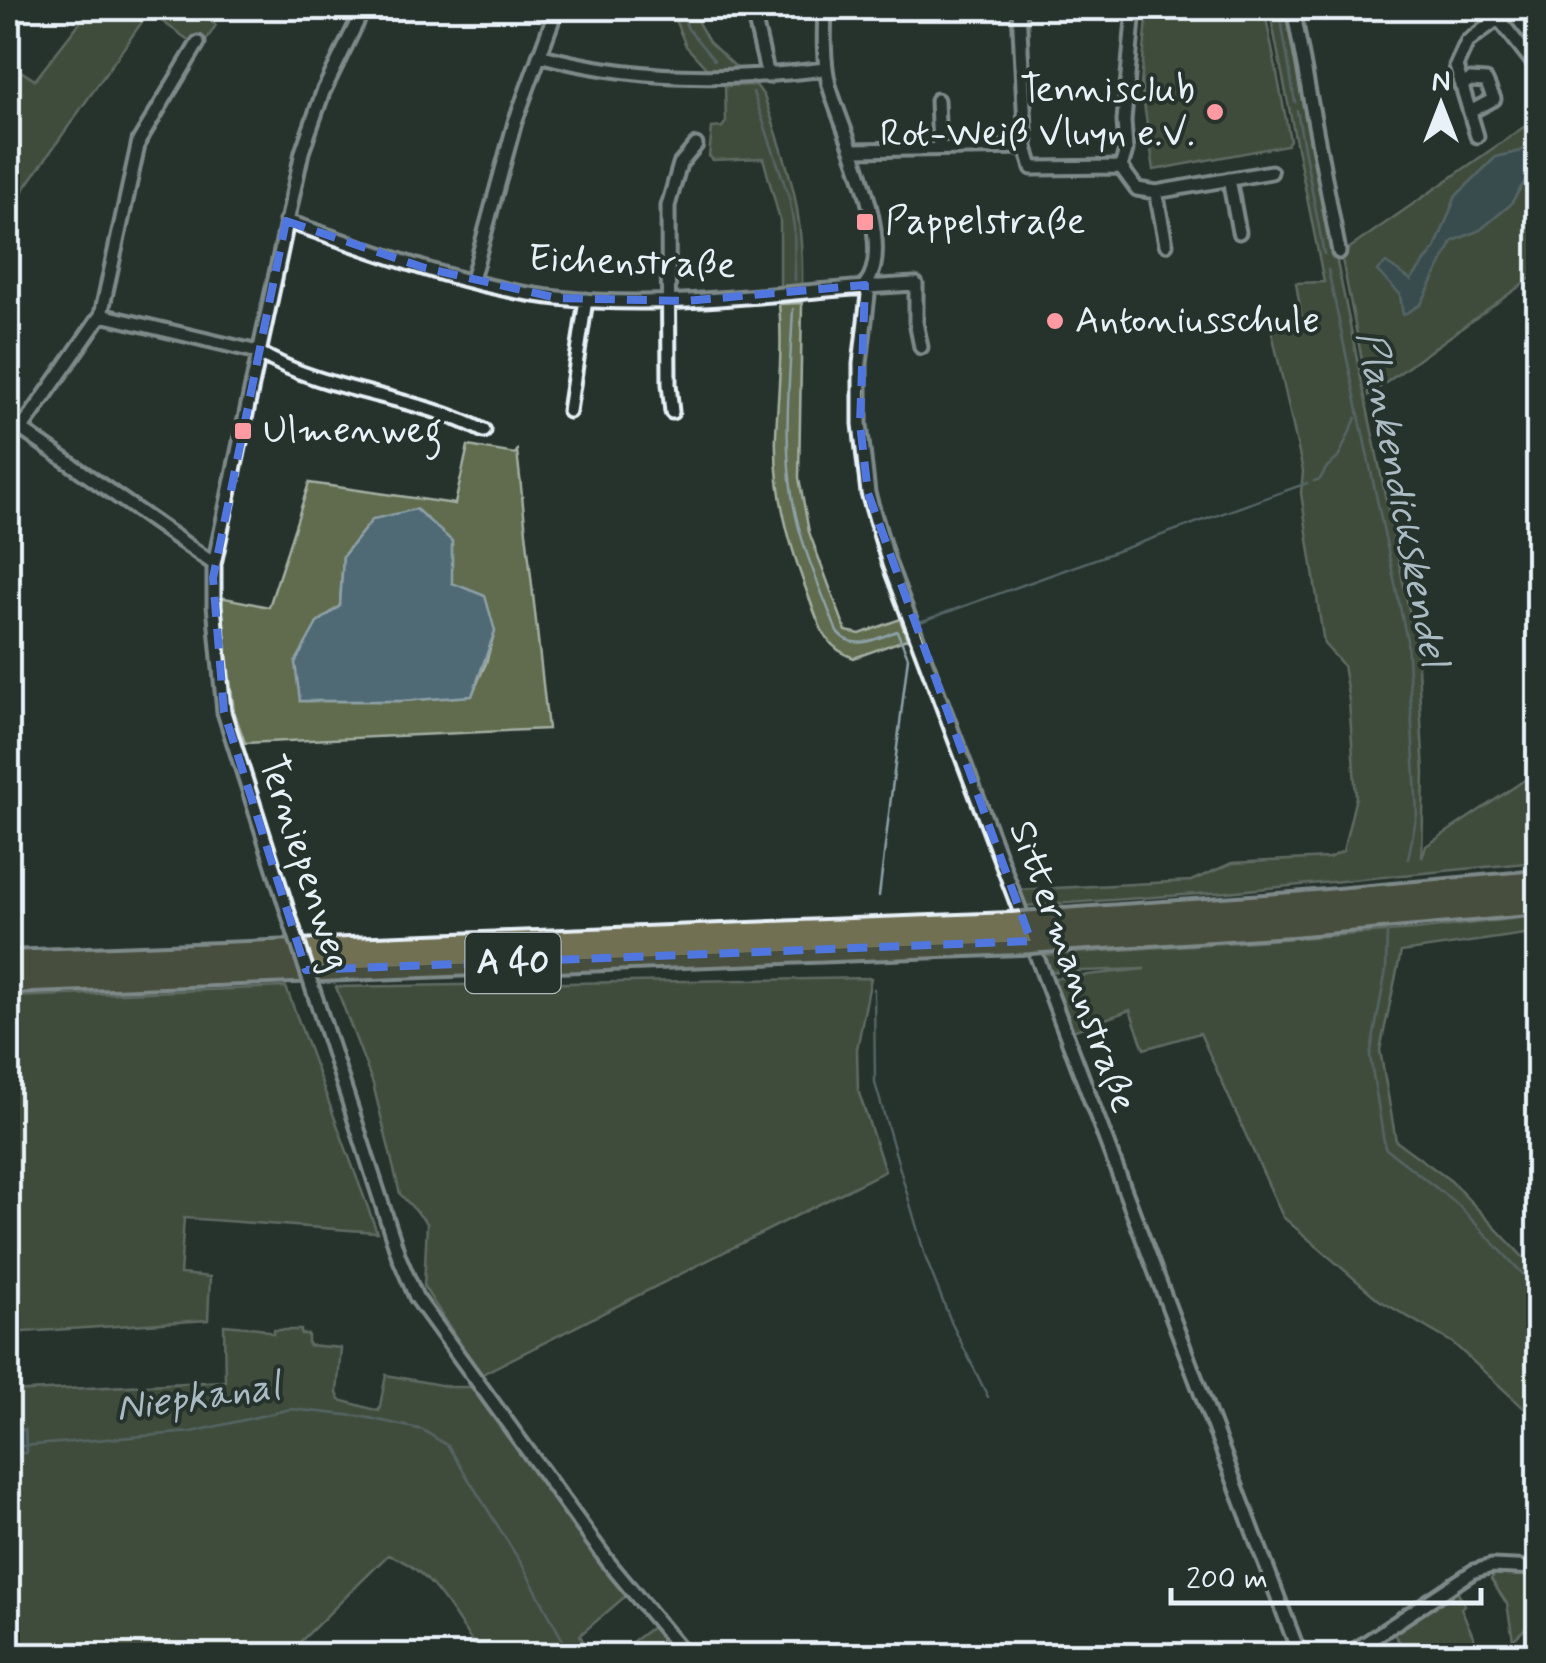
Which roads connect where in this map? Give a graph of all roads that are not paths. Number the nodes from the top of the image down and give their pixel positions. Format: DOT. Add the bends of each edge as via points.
graph roads {
  1 [pos="364,8"];
  2 [pos="556,8"];
  3 [pos="752,8"];
  4 [pos="825,8"];
  5 [pos="1019,8"];
  6 [pos="1134,8"];
  7 [pos="1293,8"];
  8 [pos="1512,8"];
  9 [pos="1498,18"];
  10 [pos="198,43"];
  11 [pos="539,54"];
  12 [pos="826,68"];
  13 [pos="1538,69"];
  14 [pos="768,76"];
  15 [pos="1461,86"];
  16 [pos="937,100"];
  17 [pos="1470,112"];
  18 [pos="1478,136"];
  19 [pos="696,145"];
  20 [pos="1026,147"];
  21 [pos="939,148"];
  22 [pos="853,150"];
  23 [pos="1120,167"];
  24 [pos="1271,172"];
  25 [pos="1229,179"];
  26 [pos="1156,192"];
  27 [pos="286,221"];
  28 [pos="1239,232"];
  29 [pos="1166,244"];
  30 [pos="1339,252"];
  31 [pos="472,280"];
  32 [pos="865,285"];
  33 [pos="586,300"];
  34 [pos="669,301"];
  35 [pos="101,315"];
  36 [pos="921,346"];
  37 [pos="258,352"];
  38 [pos="569,411"];
  39 [pos="672,412"];
  40 [pos="8,420"];
  41 [pos="21,430"];
  42 [pos="484,431"];
  43 [pos="214,564"];
  44 [pos="1538,882"];
  45 [pos="1538,902"];
  46 [pos="1027,932"];
  47 [pos="8,964"];
  48 [pos="8,981"];
  49 [pos="1538,1568"];
  50 [pos="686,1656"];
  51 [pos="1300,1656"];
  52 [pos="1346,1656"];
  1 -- 27 [label="street, Terniepenweg" via="318,107"];
  2 -- 11 [label="street"];
  3 -- 14 [label="street"];
  4 -- 12 [label="street, Sittermannstraße"];
  5 -- 20 [label="street"];
  6 -- 23 [label="street"];
  7 -- 30 [label="street"];
  8 -- 9 [label="street"];
  9 -- 13 [label="street"];
  9 -- 15 [label="street" via="1466,42 1456,66"];
  10 -- 35 [label="street" via="139,141"];
  11 -- 14 [label="street" via="681,78"];
  11 -- 31 [label="street"];
  12 -- 14 [label="street"];
  12 -- 22 [label="street, Sittermannstraße"];
  15 -- 17 [label="street"];
  15 -- 17 [label="street" via="1486,81 1494,99"];
  16 -- 21 [label="street"];
  17 -- 18 [label="street"];
  19 -- 34 [label="street" via="680,164 668,206"];
  20 -- 21 [label="street"];
  20 -- 23 [label="street" via="1032,168"];
  21 -- 22 [label="street"];
  22 -- 32 [label="street, Sittermannstraße" via="874,244"];
  23 -- 26 [label="street" via="1137,189"];
  24 -- 25 [label="street"];
  25 -- 26 [label="street"];
  25 -- 28 [label="street"];
  26 -- 29 [label="street"];
  27 -- 31 [label="street, Eichenstraße"];
  27 -- 37 [label="street, Terniepenweg"];
  31 -- 33 [label="street, Eichenstraße"];
  32 -- 34 [label="street, Eichenstraße"];
  32 -- 36 [label="street" via="916,284"];
  32 -- 51 [label="street, Sittermannstraße" via="865,472 889,564"];
  33 -- 34 [label="street, Eichenstraße"];
  33 -- 38 [label="street"];
  34 -- 39 [label="street"];
  35 -- 37 [label="street"];
  35 -- 41 [label="street"];
  37 -- 42 [label="street" via="360,393 460,418"];
  37 -- 43 [label="street, Terniepenweg"];
  40 -- 41 [label="street"];
  41 -- 43 [label="street"];
  43 -- 50 [label="street, Terniepenweg, bridge" via="224,712 399,1257 416,1296 608,1564"];
  44 -- 46 [label="highway, A 40"];
  45 -- 46 [label="highway, A 40" via="1291,924"];
  46 -- 47 [label="highway, A 40"];
  46 -- 48 [label="highway, A 40"];
  49 -- 52 [label="street" via="1474,1571"];
}
